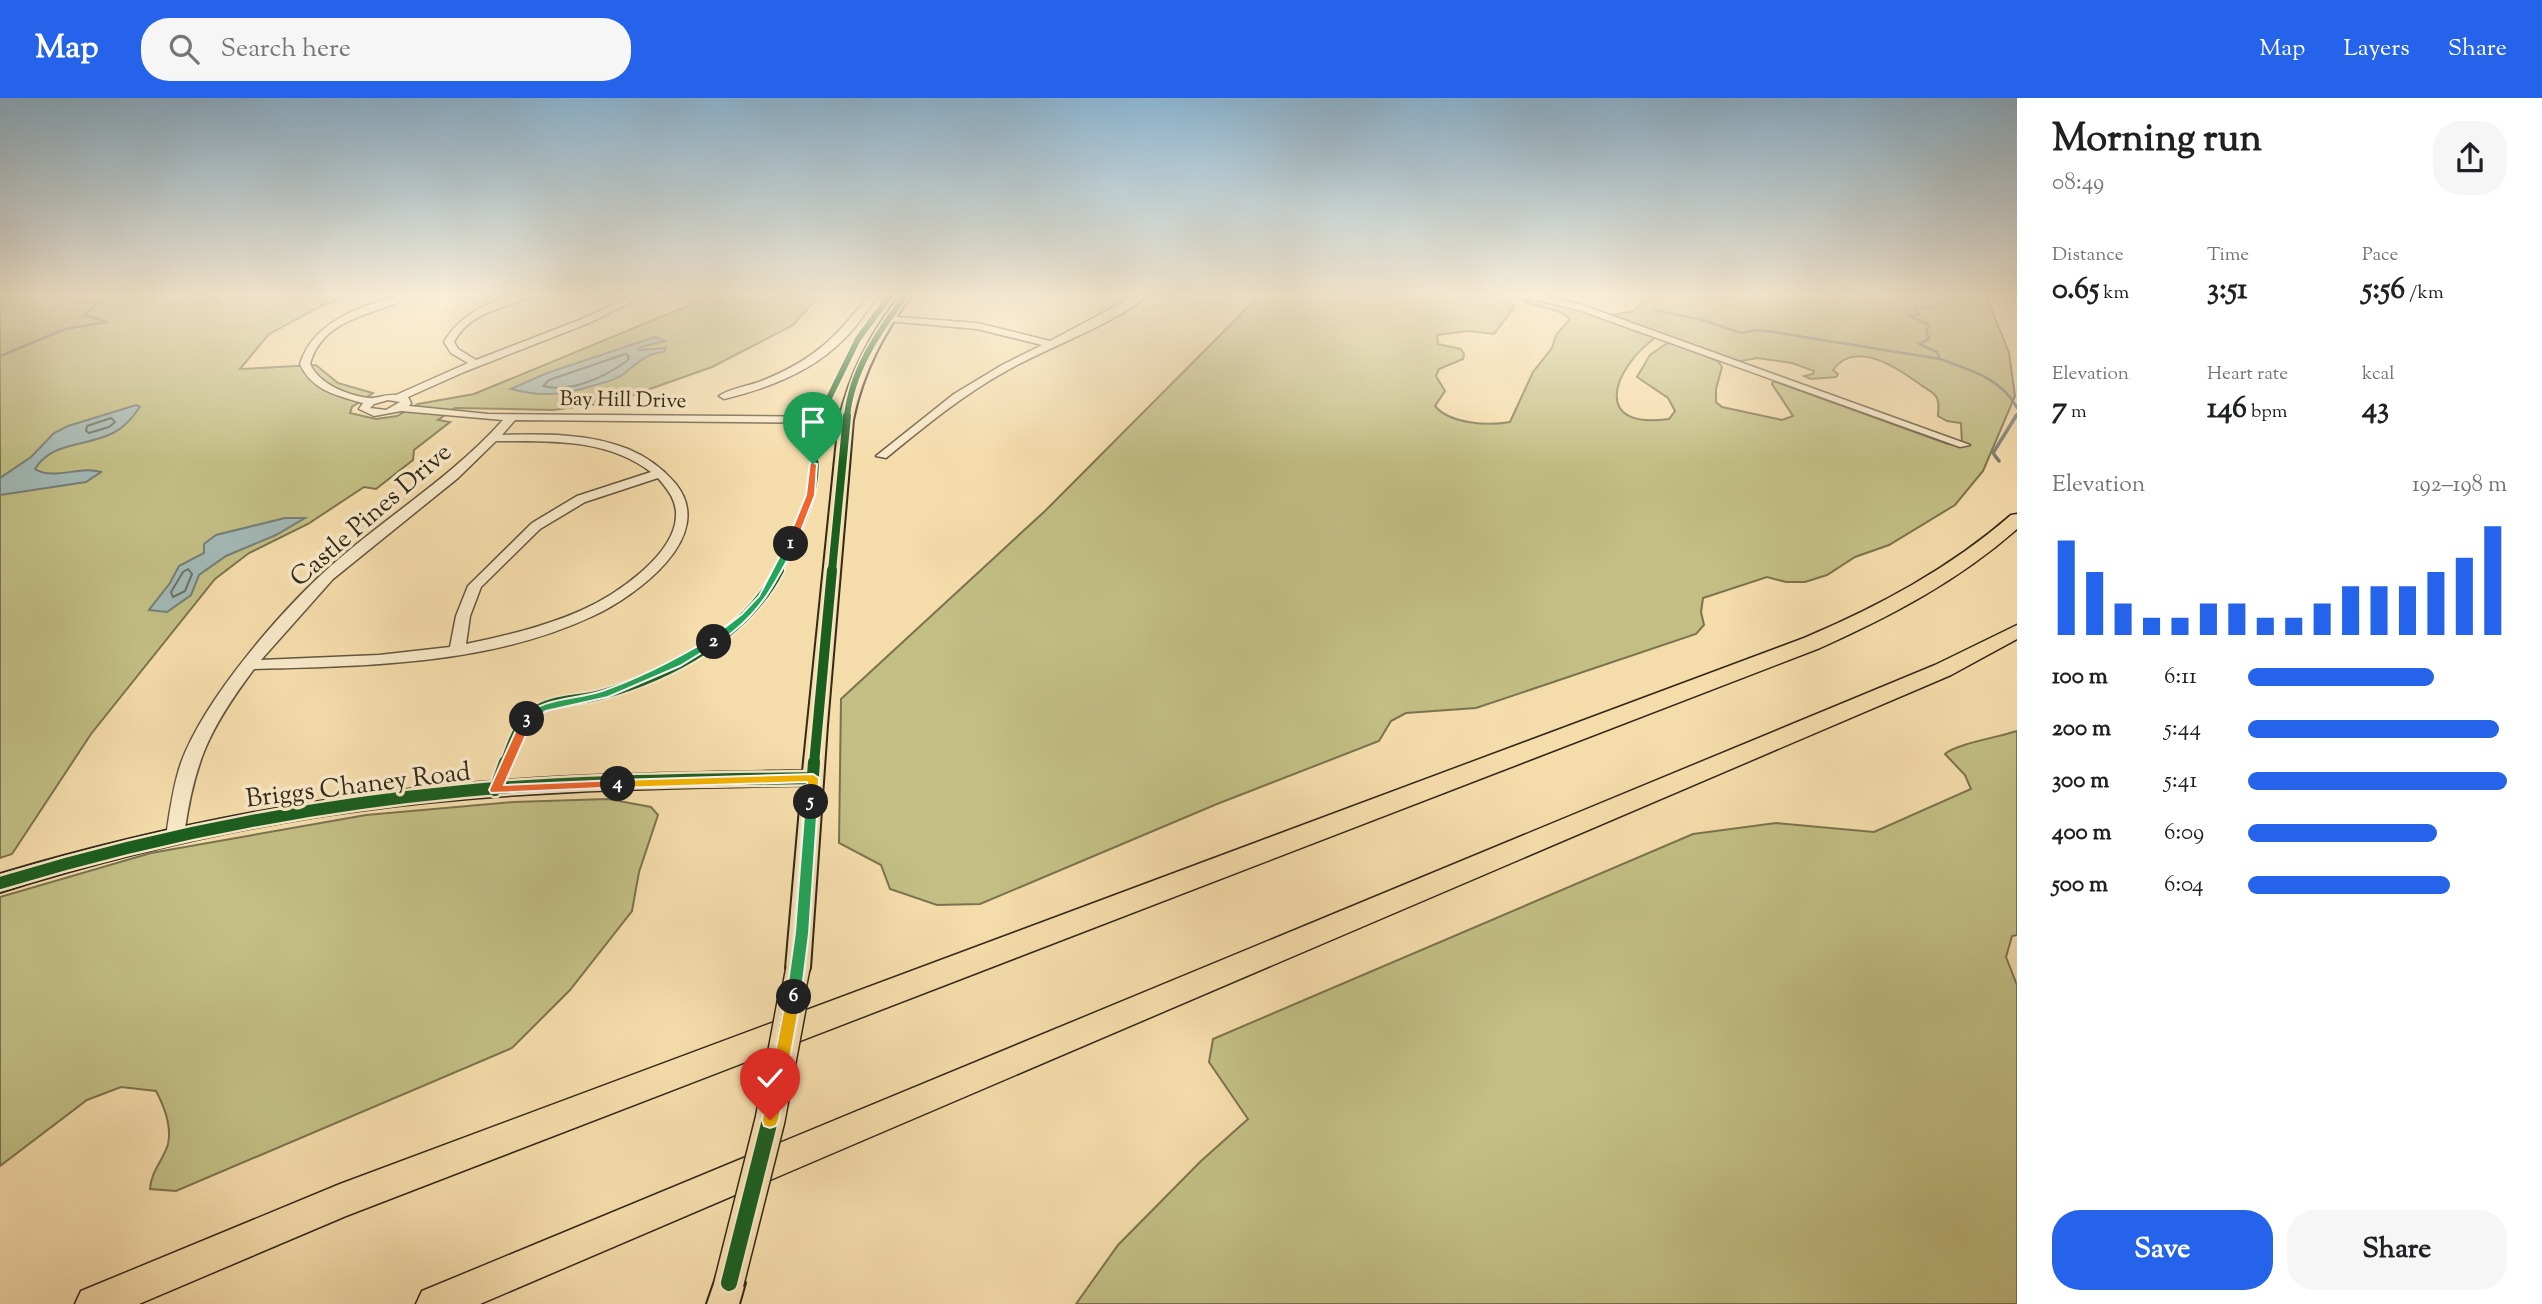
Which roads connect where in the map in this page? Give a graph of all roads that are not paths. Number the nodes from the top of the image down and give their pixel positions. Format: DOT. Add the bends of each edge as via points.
graph roads {
  1 [pos="309,349"];
  2 [pos="453,349"];
  3 [pos="512,349"];
  4 [pos="826,349"];
  5 [pos="870,349"];
  6 [pos="1039,349"];
  7 [pos="1697,349"];
  8 [pos="474,363"];
  9 [pos="724,396"];
  10 [pos="400,403"];
  11 [pos="512,417"];
  12 [pos="846,420"];
  13 [pos="495,438"];
  14 [pos="1964,445"];
  15 [pos="882,456"];
  16 [pos="660,473"];
  17 [pos="2017,519"];
  18 [pos="2017,631"];
  19 [pos="457,651"];
  20 [pos="251,665"];
  21 [pos="813,778"];
  22 [pos="175,836"];
  23 [pos="0,883"];
  24 [pos="726,1294"];
  25 [pos="94,1304"];
  26 [pos="435,1304"];
  1 -- 10 [label="street" via="305,365 314,379 330,389 370,402"];
  2 -- 8 [label="street"];
  3 -- 8 [label="street"];
  4 -- 9 [label="street" via="745,393"];
  5 -- 12 [label="main road"];
  6 -- 15 [label="street" via="984,379"];
  7 -- 14 [label="street"];
  8 -- 10 [label="street"];
  10 -- 11 [label="street, Bay Hill Drive" via="439,413"];
  11 -- 12 [label="street, Bay Hill Drive"];
  11 -- 13 [label="street, Castle Pines Drive"];
  12 -- 21 [label="main road"];
  13 -- 16 [label="street" via="601,444 639,458"];
  13 -- 20 [label="street, Castle Pines Drive" via="430,497 332,573"];
  16 -- 19 [label="street" via="581,499 536,526 475,586 463,616"];
  16 -- 19 [label="street" via="676,489 683,508 674,540 650,573 583,615 495,645"];
  17 -- 25 [label="highway" via="1938,581 1812,643 340,1201"];
  18 -- 26 [label="highway" via="1918,681"];
  19 -- 20 [label="street" via="395,659"];
  20 -- 22 [label="street, Castle Pines Drive" via="202,733 184,781"];
  21 -- 22 [label="main road, Briggs Chaney Road" via="415,796 231,823"];
  21 -- 24 [label="main road, bridge" via="798,968 770,1120"];
  22 -- 23 [label="main road, Briggs Chaney Road"];
}
